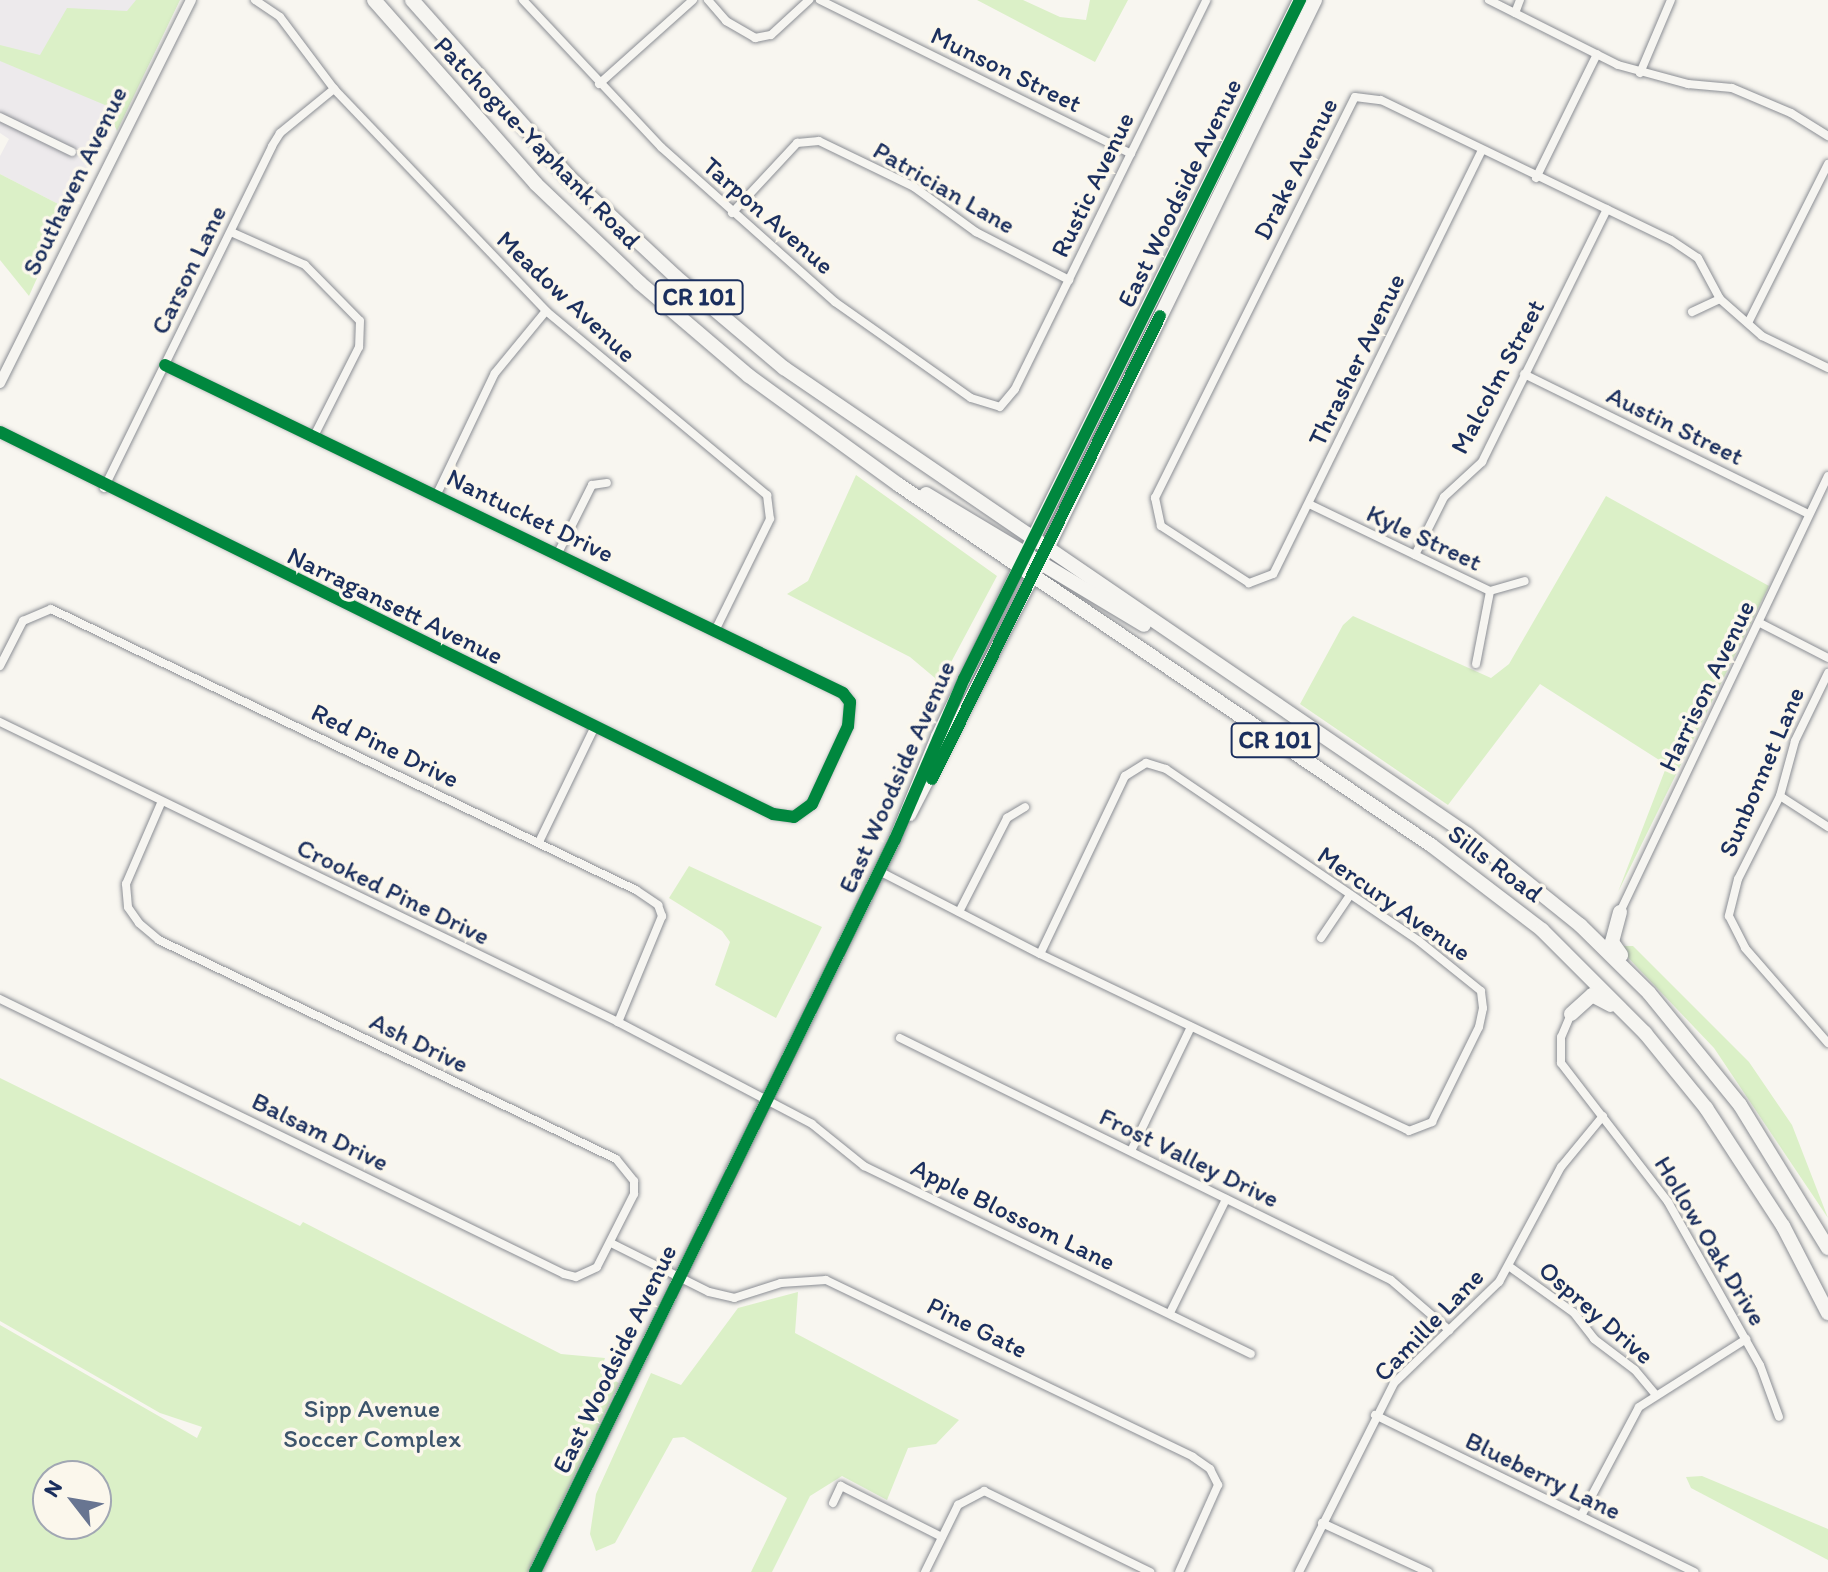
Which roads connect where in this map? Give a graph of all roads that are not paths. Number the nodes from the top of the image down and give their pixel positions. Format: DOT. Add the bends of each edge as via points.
graph roads {
  1 [pos="191,0"];
  2 [pos="255,0"];
  3 [pos="374,0"];
  4 [pos="412,0"];
  5 [pos="523,0"];
  6 [pos="693,0"];
  7 [pos="708,0"];
  8 [pos="809,0"];
  9 [pos="820,0"];
  10 [pos="1206,0"];
  11 [pos="1300,0"];
  12 [pos="1315,0"];
  13 [pos="1489,0"];
  14 [pos="1520,0"];
  15 [pos="1671,0"];
  16 [pos="1515,13"];
  17 [pos="1597,54"];
  18 [pos="1640,73"];
  19 [pos="599,84"];
  20 [pos="334,89"];
  21 [pos="0,117"];
  22 [pos="1828,136"];
  23 [pos="72,152"];
  24 [pos="1481,152"];
  25 [pos="1131,154"];
  26 [pos="1828,164"];
  27 [pos="1536,178"];
  28 [pos="1607,209"];
  29 [pos="732,213"];
  30 [pos="231,232"];
  31 [pos="1069,280"];
  32 [pos="1720,299"];
  33 [pos="546,311"];
  34 [pos="1692,312"];
  35 [pos="1748,323"];
  36 [pos="165,365"];
  37 [pos="1828,368"];
  38 [pos="1524,374"];
  39 [pos="0,383"];
  40 [pos="1015,389"];
  41 [pos="0,432"];
  42 [pos="314,436"];
  43 [pos="1828,476"];
  44 [pos="607,483"];
  45 [pos="104,488"];
  46 [pos="436,496"];
  47 [pos="1309,504"];
  48 [pos="1808,514"];
  49 [pos="558,553"];
  50 [pos="1026,554"];
  51 [pos="1415,555"];
  52 [pos="1039,563"];
  53 [pos="1263,581"];
  54 [pos="1525,581"];
  55 [pos="1490,591"];
  56 [pos="1760,623"];
  57 [pos="715,631"];
  58 [pos="1828,658"];
  59 [pos="1476,664"];
  60 [pos="0,666"];
  61 [pos="1828,673"];
  62 [pos="0,722"];
  63 [pos="594,728"];
  64 [pos="1780,796"];
  65 [pos="161,803"];
  66 [pos="1025,807"];
  67 [pos="773,814"];
  68 [pos="1828,827"];
  69 [pos="895,839"];
  70 [pos="539,842"];
  71 [pos="879,871"];
  72 [pos="1543,892"];
  73 [pos="1350,895"];
  74 [pos="959,912"];
  75 [pos="1620,912"];
  76 [pos="1542,930"];
  77 [pos="1321,938"];
  78 [pos="1040,954"];
  79 [pos="0,999"];
  80 [pos="1571,1014"];
  81 [pos="618,1022"];
  82 [pos="1191,1027"];
  83 [pos="1682,1031"];
  84 [pos="900,1038"];
  85 [pos="1828,1043"];
  86 [pos="1678,1072"];
  87 [pos="766,1102"];
  88 [pos="1603,1116"];
  89 [pos="1131,1151"];
  90 [pos="1226,1199"];
  91 [pos="613,1244"];
  92 [pos="1828,1248"];
  93 [pos="1510,1267"];
  94 [pos="680,1277"];
  95 [pos="1170,1313"];
  96 [pos="1828,1313"];
  97 [pos="1449,1330"];
  98 [pos="1746,1339"];
  99 [pos="1251,1354"];
  100 [pos="1654,1393"];
  101 [pos="1375,1415"];
  102 [pos="1779,1417"];
  103 [pos="833,1503"];
  104 [pos="1581,1516"];
  105 [pos="1322,1523"];
  106 [pos="942,1537"];
  107 [pos="535,1572"];
  108 [pos="925,1572"];
  109 [pos="1150,1572"];
  110 [pos="1179,1572"];
  111 [pos="1299,1572"];
  112 [pos="1428,1572"];
  113 [pos="1694,1572"];
  1 -- 39 [label="street, Southaven Avenue"];
  2 -- 20 [label="street, Meadow Avenue" via="280,17"];
  3 -- 50 [label="main road, Patchogue-Yaphank Road / CR 101" via="471,116 604,250 749,376 899,485"];
  4 -- 50 [label="main road, Patchogue-Yaphank Road / CR 101" via="537,144 711,308"];
  5 -- 19 [label="street, Tarpon Avenue"];
  6 -- 19 [label="street"];
  7 -- 8 [label="street" via="736,30 755,38 771,35"];
  9 -- 25 [label="street, Munson Street"];
  10 -- 25 [label="street, Rustic Avenue"];
  11 -- 50 [label="main road, East Woodside Avenue"];
  12 -- 52 [label="main road, East Woodside Avenue"];
  13 -- 16 [label="street"];
  14 -- 16 [label="street"];
  15 -- 18 [label="street"];
  16 -- 17 [label="street"];
  17 -- 18 [label="street"];
  17 -- 27 [label="street"];
  18 -- 22 [label="street" via="1732,88 1802,118"];
  19 -- 29 [label="street, Tarpon Avenue"];
  20 -- 30 [label="street, Carson Lane" via="280,133"];
  20 -- 33 [label="street, Meadow Avenue"];
  21 -- 23 [label="street"];
  24 -- 27 [label="street, Drake Avenue"];
  24 -- 47 [label="street, Thrasher Avenue"];
  24 -- 53 [label="street, Drake Avenue" via="1369,96 1355,97 1342,117 1155,498 1161,526 1238,577"];
  25 -- 31 [label="street, Rustic Avenue"];
  26 -- 35 [label="street"];
  27 -- 28 [label="street, Drake Avenue"];
  28 -- 32 [label="street, Drake Avenue" via="1698,258"];
  28 -- 38 [label="street, Malcolm Street"];
  29 -- 31 [label="street, Patrician Lane" via="797,143 819,141 914,187 976,232"];
  29 -- 40 [label="street, Tarpon Avenue" via="835,302 971,398 1000,407"];
  30 -- 36 [label="street, Carson Lane"];
  30 -- 42 [label="street" via="305,265 360,321 359,347"];
  31 -- 40 [label="street, Rustic Avenue"];
  32 -- 34 [label="street"];
  32 -- 35 [label="street, Drake Avenue"];
  33 -- 46 [label="street" via="495,373"];
  33 -- 57 [label="street, Meadow Avenue" via="767,495 770,519"];
  35 -- 37 [label="street, Drake Avenue" via="1762,336"];
  36 -- 42 [label="street, Nantucket Drive"];
  36 -- 45 [label="street, Carson Lane"];
  38 -- 48 [label="street, Austin Street"];
  38 -- 51 [label="street, Malcolm Street" via="1482,462 1444,497"];
  41 -- 45 [label="street, Narragansett Avenue"];
  42 -- 46 [label="street, Nantucket Drive"];
  43 -- 48 [label="street, Harrison Avenue"];
  44 -- 49 [label="street" via="592,485"];
  45 -- 63 [label="street, Narragansett Avenue"];
  46 -- 49 [label="street, Nantucket Drive"];
  47 -- 51 [label="street, Kyle Street"];
  47 -- 53 [label="street, Thrasher Avenue" via="1273,574"];
  48 -- 56 [label="street, Harrison Avenue"];
  49 -- 57 [label="street, Nantucket Drive"];
  50 -- 52 [label="main road, Sills Road / CR 101"];
  50 -- 52 [label="main road, Sills Road / CR 101"];
  50 -- 69 [label="main road, East Woodside Avenue" via="937,736"];
  51 -- 55 [label="street, Kyle Street"];
  52 -- 69 [label="main road, East Woodside Avenue" via="927,789"];
  52 -- 72 [label="main road, Sills Road / CR 101" via="1188,646 1458,828"];
  52 -- 76 [label="main road, Sills Road / CR 101"];
  54 -- 55 [label="street, Kyle Street"];
  55 -- 59 [label="street"];
  56 -- 58 [label="street"];
  56 -- 75 [label="street, Harrison Avenue"];
  57 -- 67 [label="street, Nantucket Drive" via="843,693 850,702 848,726 805,813"];
  60 -- 70 [label="street, Red Pine Drive" via="23,621 36,611 51,609"];
  61 -- 64 [label="street, Sunbonnet Lane" via="1795,741"];
  62 -- 65 [label="street, Crooked Pine Drive"];
  63 -- 67 [label="street, Narragansett Avenue"];
  63 -- 70 [label="street"];
  64 -- 68 [label="street"];
  64 -- 85 [label="street, Sunbonnet Lane" via="1738,879 1729,916 1745,948"];
  65 -- 81 [label="street, Crooked Pine Drive"];
  65 -- 91 [label="street, Ash Drive" via="131,865 128,907 159,940 616,1159 634,1181"];
  66 -- 74 [label="street" via="1007,818"];
  69 -- 71 [label="main road, East Woodside Avenue"];
  70 -- 81 [label="street, Red Pine Drive" via="658,905 658,934"];
  71 -- 74 [label="street, Mercury Avenue"];
  71 -- 87 [label="main road, East Woodside Avenue"];
  72 -- 75 [label="main road" via="1596,928 1605,928"];
  72 -- 83 [label="main road, Sills Road / CR 101" via="1616,958"];
  73 -- 77 [label="street"];
  73 -- 78 [label="street, Mercury Avenue" via="1166,769 1146,763 1125,776"];
  73 -- 82 [label="street, Mercury Avenue" via="1481,991 1479,1027 1426,1128 1401,1129"];
  74 -- 78 [label="street, Mercury Avenue"];
  75 -- 83 [label="main road" via="1613,945 1665,1001"];
  76 -- 80 [label="main road" via="1582,979"];
  76 -- 86 [label="main road, Sills Road / CR 101" via="1614,999"];
  78 -- 82 [label="street, Mercury Avenue"];
  79 -- 91 [label="street, Balsam Drive" via="564,1274 587,1274"];
  80 -- 86 [label="main road" via="1588,995 1600,996"];
  80 -- 88 [label="street, Hollow Oak Drive" via="1561,1037 1561,1063"];
  81 -- 87 [label="street, Crooked Pine Drive"];
  82 -- 89 [label="street"];
  83 -- 92 [label="main road, Sills Road / CR 101" via="1767,1144"];
  84 -- 89 [label="street, Frost Valley Drive"];
  86 -- 96 [label="main road, Sills Road / CR 101" via="1759,1185"];
  87 -- 94 [label="main road, East Woodside Avenue"];
  87 -- 95 [label="street, Apple Blossom Lane" via="812,1124 864,1166"];
  88 -- 93 [label="street, Camille Lane" via="1561,1167"];
  88 -- 98 [label="street, Hollow Oak Drive" via="1668,1202"];
  89 -- 90 [label="street, Frost Valley Drive"];
  90 -- 95 [label="street"];
  90 -- 97 [label="street, Frost Valley Drive" via="1391,1280"];
  91 -- 94 [label="street, Pine Gate"];
  93 -- 97 [label="street, Camille Lane"];
  93 -- 100 [label="street, Osprey Drive" via="1574,1313 1594,1339 1635,1370"];
  94 -- 107 [label="main road, East Woodside Avenue"];
  94 -- 110 [label="street, Pine Gate" via="734,1298 781,1283 826,1280 1193,1457 1210,1469 1218,1485"];
  95 -- 99 [label="street, Apple Blossom Lane"];
  97 -- 101 [label="street, Camille Lane" via="1400,1377"];
  98 -- 100 [label="street"];
  98 -- 102 [label="street, Hollow Oak Drive"];
  100 -- 104 [label="street" via="1635,1414"];
  101 -- 104 [label="street, Blueberry Lane"];
  101 -- 105 [label="street, Camille Lane"];
  103 -- 106 [label="street" via="841,1486"];
  104 -- 113 [label="street, Blueberry Lane"];
  105 -- 111 [label="street, Camille Lane"];
  105 -- 112 [label="street"];
  106 -- 108 [label="street"];
  106 -- 109 [label="street" via="964,1498 984,1491"];
}
